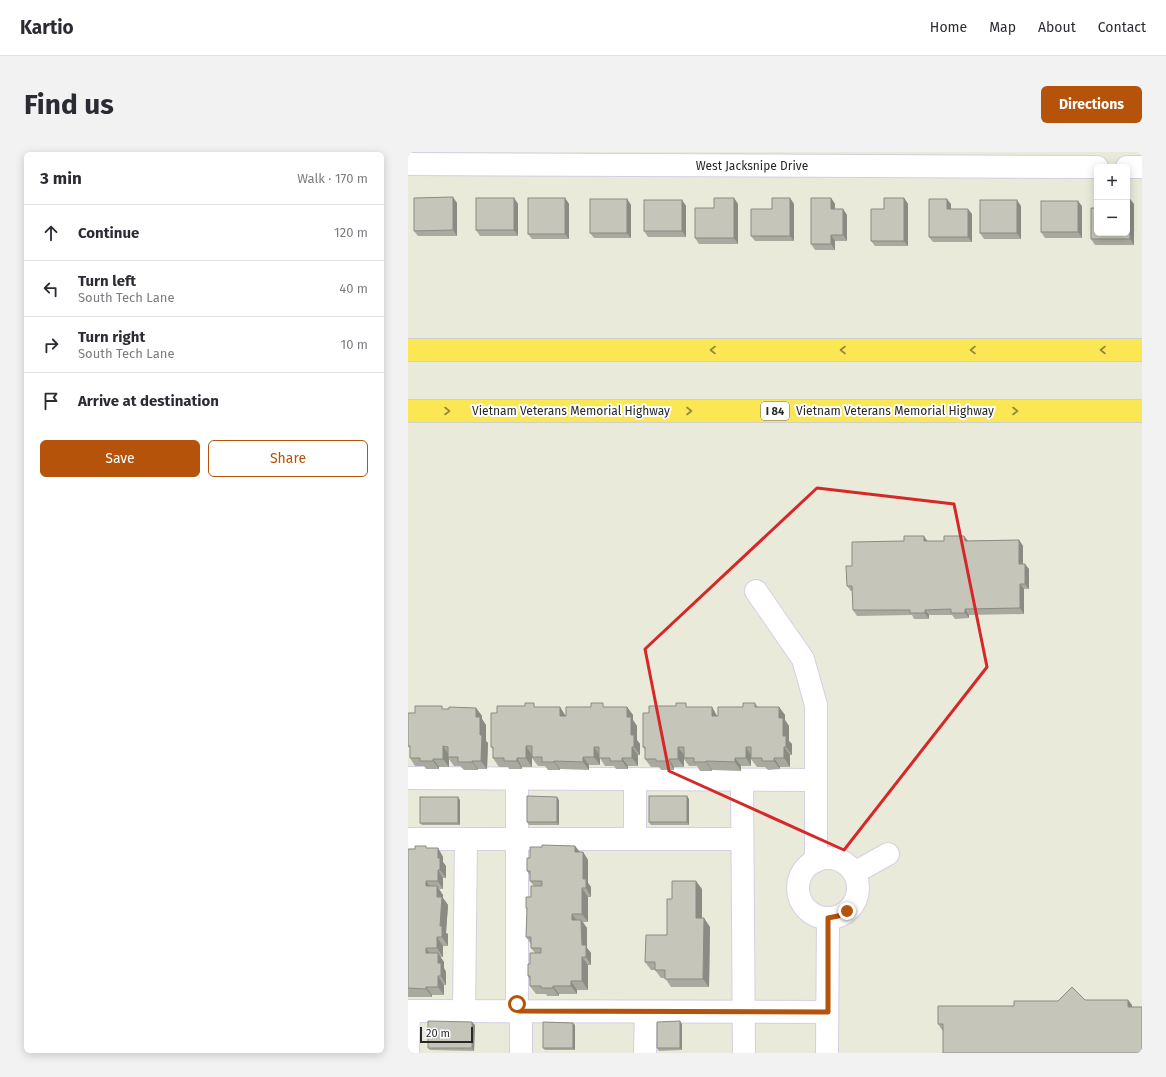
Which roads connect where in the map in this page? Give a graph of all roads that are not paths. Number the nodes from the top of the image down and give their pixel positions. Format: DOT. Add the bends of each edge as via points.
graph roads {
  1 [pos="951,160"];
  2 [pos="408,164"];
  3 [pos="1094,167"];
  4 [pos="1130,167"];
  5 [pos="1142,167"];
  6 [pos="408,350"];
  7 [pos="1142,350"];
  8 [pos="408,411"];
  9 [pos="1142,411"];
  10 [pos="756,591"];
  11 [pos="408,778"];
  12 [pos="517,779"];
  13 [pos="635,779"];
  14 [pos="742,780"];
  15 [pos="816,780"];
  16 [pos="408,839"];
  17 [pos="466,839"];
  18 [pos="517,839"];
  19 [pos="635,839"];
  20 [pos="742,839"];
  21 [pos="888,854"];
  22 [pos="816,860"];
  23 [pos="854,874"];
  24 [pos="828,918"];
  25 [pos="408,1011"];
  26 [pos="464,1011"];
  27 [pos="519,1011"];
  28 [pos="646,1012"];
  29 [pos="744,1012"];
  30 [pos="828,1012"];
  31 [pos="408,1053"];
  32 [pos="521,1053"];
  33 [pos="645,1053"];
  34 [pos="744,1053"];
  35 [pos="827,1053"];
  1 -- 2 [label="street, West Jacksnipe Drive"];
  1 -- 3 [label="street, West Jacksnipe Drive"];
  4 -- 5 [label="street"];
  7 -- 6 [label="highway, one-way"];
  8 -- 9 [label="highway, Vietnam Veterans Memorial Highway / I 84, one-way"];
  10 -- 15 [label="street" via="804,659 816,705"];
  11 -- 12 [label="street"];
  12 -- 13 [label="street"];
  12 -- 18 [label="street"];
  13 -- 14 [label="street"];
  13 -- 19 [label="street"];
  14 -- 15 [label="street"];
  14 -- 20 [label="street"];
  15 -- 22 [label="street"];
  16 -- 17 [label="street"];
  17 -- 18 [label="street"];
  17 -- 26 [label="street"];
  18 -- 19 [label="street"];
  18 -- 27 [label="street"];
  19 -- 20 [label="street"];
  20 -- 29 [label="street"];
  21 -- 23 [label="street"];
  22 -- 23 [label="street" via="837,860"];
  22 -- 24 [label="street" via="801,874 798,894 809,911"];
  23 -- 24 [label="street" via="857,894 853,903 847,911"];
  24 -- 30 [label="street"];
  25 -- 26 [label="street"];
  25 -- 31 [label="street"];
  26 -- 27 [label="street"];
  27 -- 28 [label="street"];
  27 -- 32 [label="street"];
  28 -- 29 [label="street"];
  28 -- 33 [label="street"];
  29 -- 30 [label="street"];
  29 -- 34 [label="street"];
  30 -- 35 [label="street"];
}
